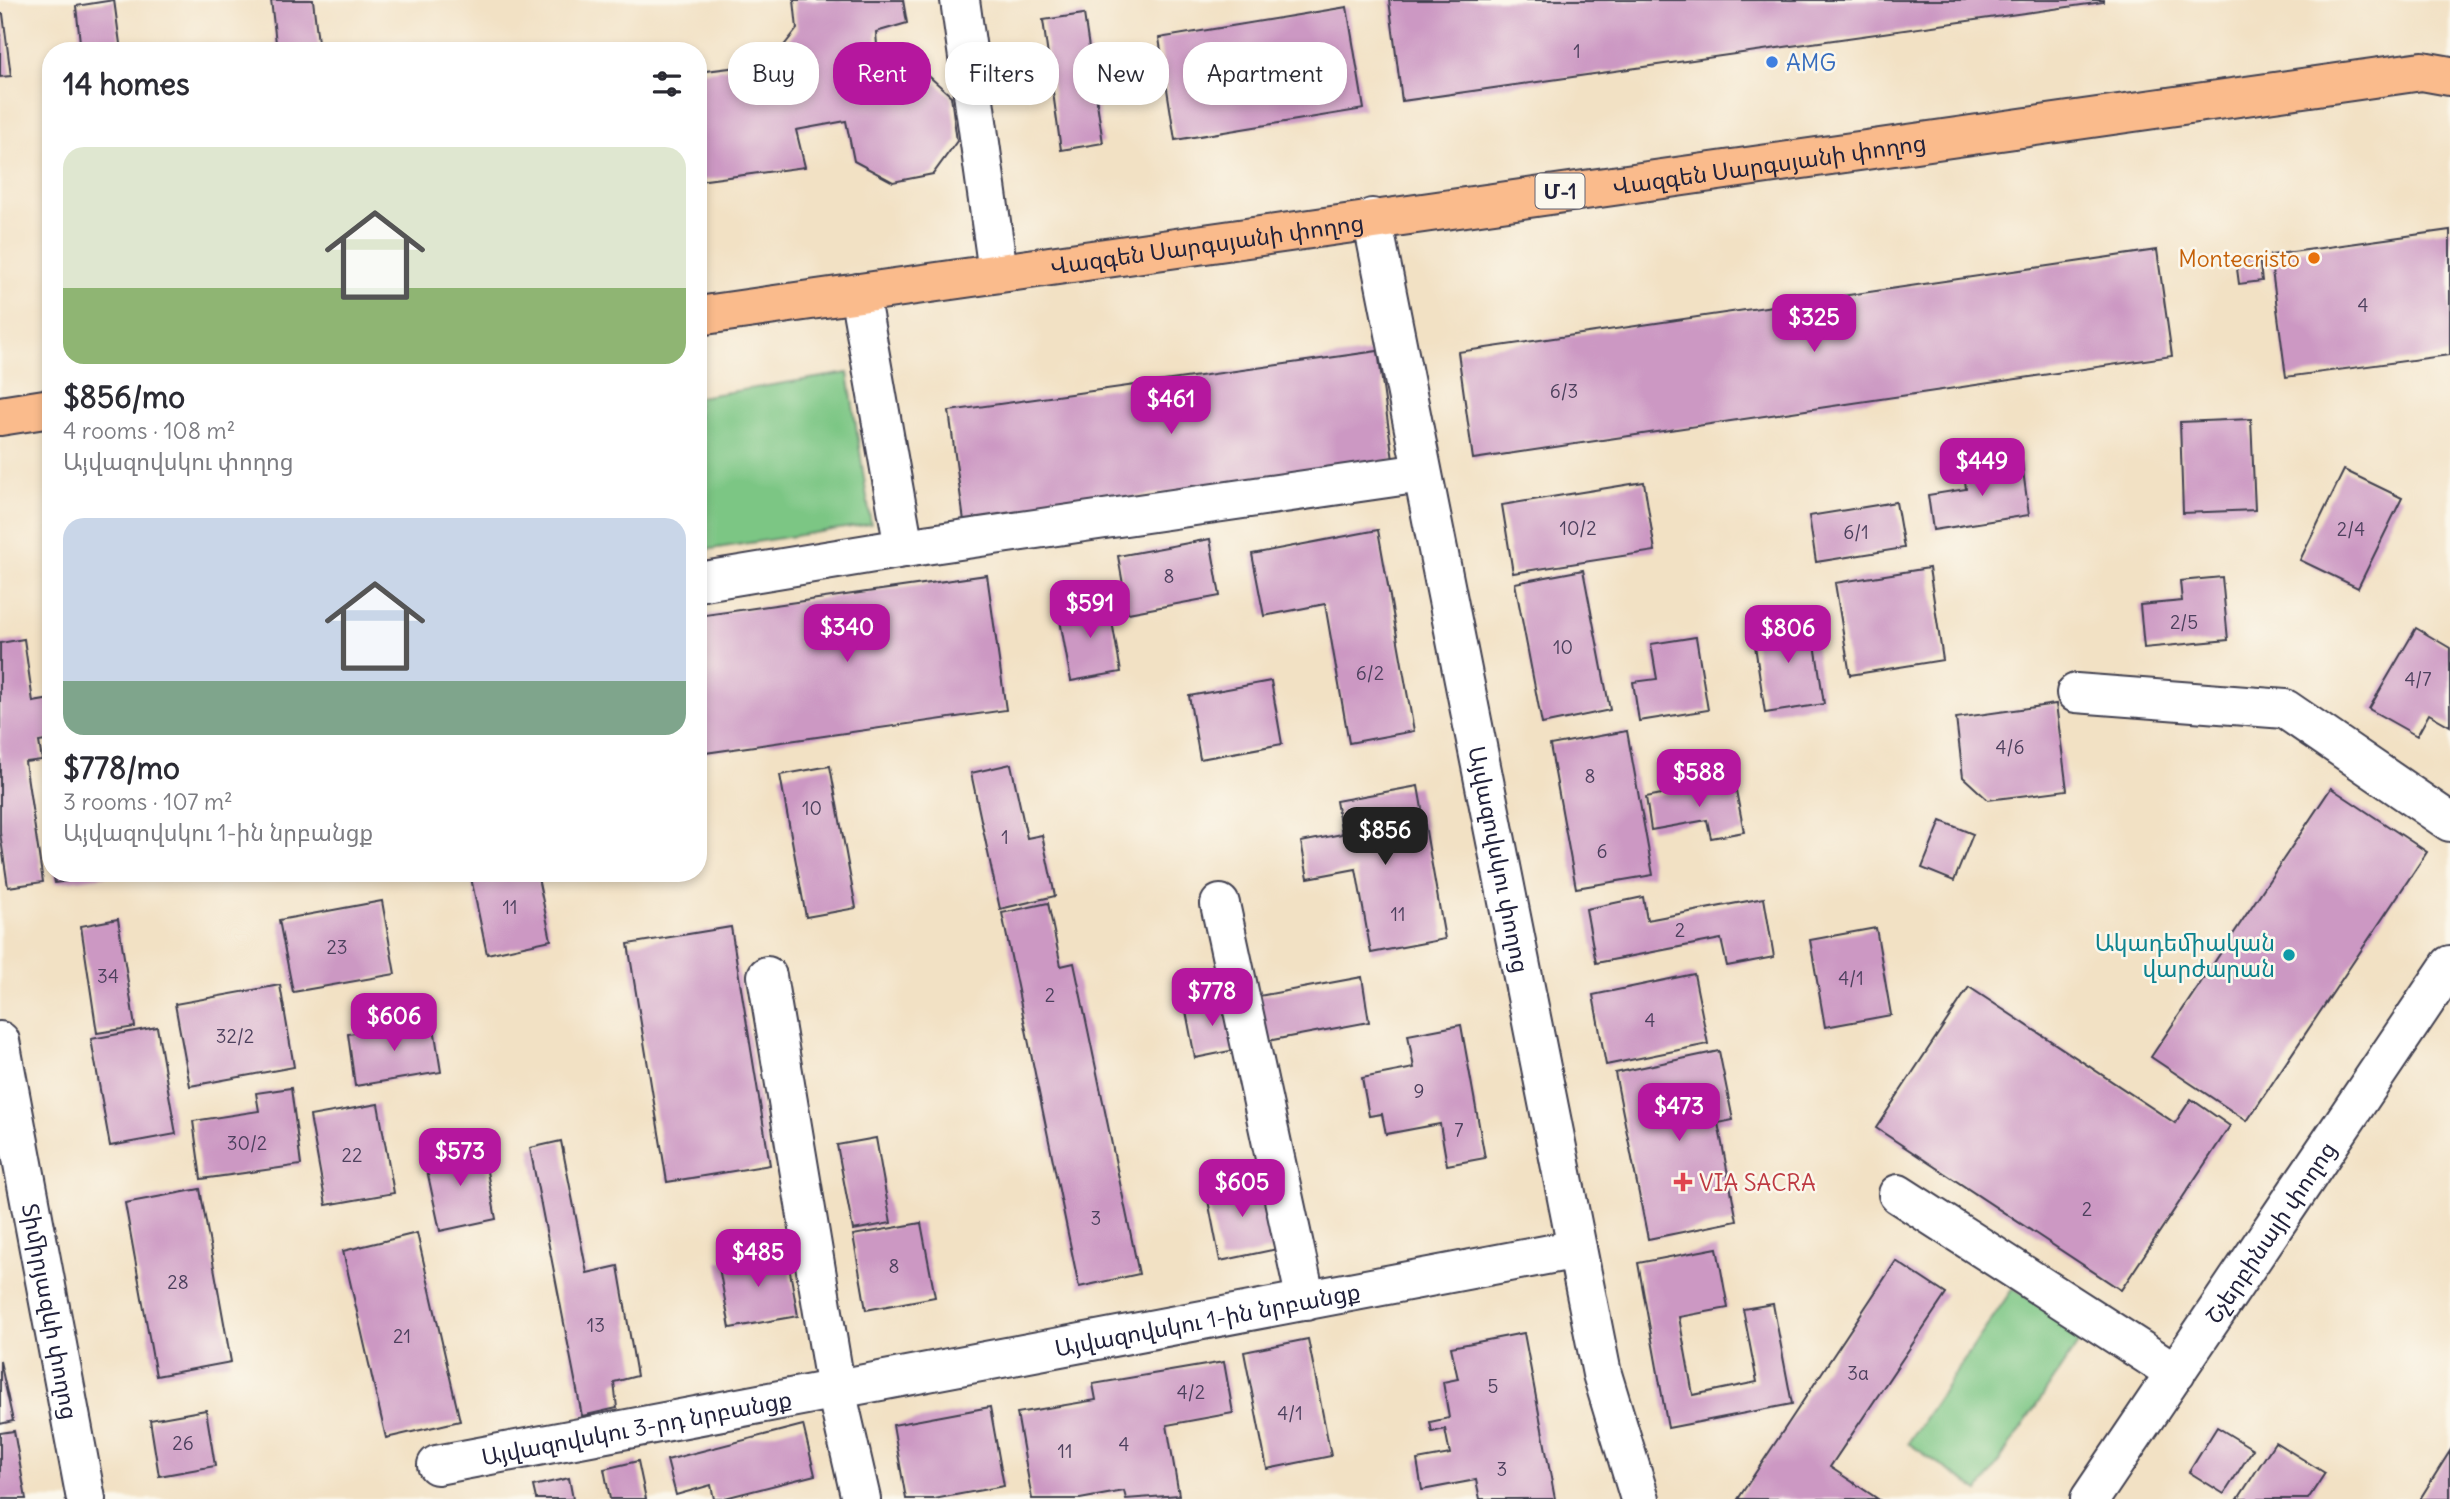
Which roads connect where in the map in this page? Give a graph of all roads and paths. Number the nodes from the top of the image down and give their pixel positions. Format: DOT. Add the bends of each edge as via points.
graph roads {
  1 [pos="960,0"];
  2 [pos="2441,65"];
  3 [pos="1372,218"];
  4 [pos="998,272"];
  5 [pos="859,293"];
  6 [pos="707,315"];
  7 [pos="42,409"];
  8 [pos="0,416"];
  9 [pos="1422,473"];
  10 [pos="904,548"];
  11 [pos="707,581"];
  12 [pos="2076,693"];
  13 [pos="2450,822"];
  14 [pos="1220,904"];
  15 [pos="2450,965"];
  16 [pos="767,976"];
  17 [pos="0,1041"];
  18 [pos="1898,1194"];
  19 [pos="1577,1250"];
  20 [pos="1306,1301"];
  21 [pos="2176,1373"];
  22 [pos="836,1390"];
  23 [pos="438,1465"];
  24 [pos="86,1499"];
  25 [pos="861,1499"];
  26 [pos="1640,1499"];
  27 [pos="2090,1499"];
  1 -- 4 [label="street"];
  2 -- 3 [label="highway, Վազգեն Սարգսյանի փողոց / Մ-1"];
  3 -- 4 [label="highway, Վազգեն Սարգսյանի փողոց / Մ-1"];
  3 -- 9 [label="street, Այվազովսկու փողոց"];
  4 -- 5 [label="highway, Վազգեն Սարգսյանի փողոց / Մ-1"];
  5 -- 6 [label="highway, Վազգեն Սարգսյանի փողոց / Մ-1"];
  5 -- 10 [label="street"];
  7 -- 8 [label="highway"];
  9 -- 10 [label="street"];
  9 -- 19 [label="street, Այվազովսկու փողոց"];
  10 -- 11 [label="street"];
  12 -- 13 [label="street" via="2285,709"];
  14 -- 20 [label="street"];
  15 -- 21 [label="street, Շչերբինայի փողոց"];
  16 -- 22 [label="street"];
  17 -- 24 [label="street, Տիմիրյազևի փողոց"];
  18 -- 21 [label="street"];
  19 -- 20 [label="street, Այվազովսկու 1-ին նրբանցք"];
  19 -- 26 [label="street, Այվազովսկու փողոց" via="1602,1374"];
  20 -- 22 [label="street, Այվազովսկու 1-ին նրբանցք"];
  21 -- 27 [label="street, Շչերբինայի փողոց"];
  22 -- 23 [label="street, Այվազովսկու 3-րդ նրբանցք"];
  22 -- 25 [label="street"];
}
